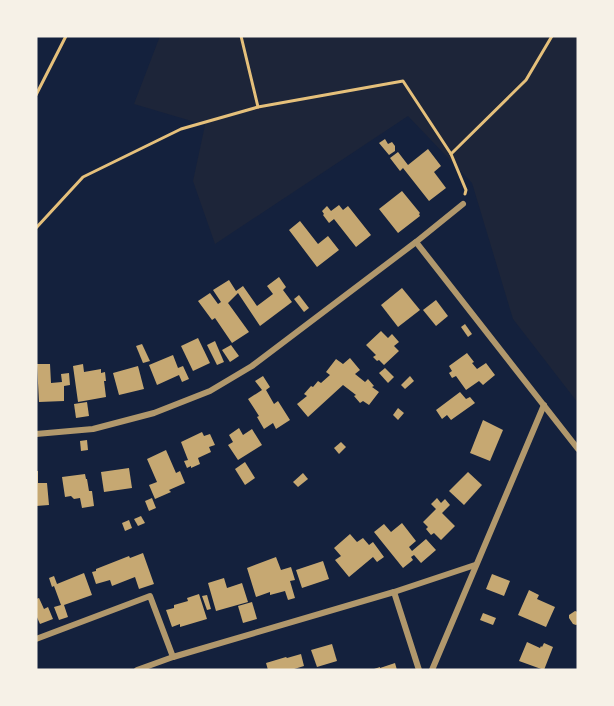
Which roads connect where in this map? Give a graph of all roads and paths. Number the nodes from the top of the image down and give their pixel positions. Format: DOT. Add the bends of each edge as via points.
graph roads {
  1 [pos="66,36"];
  2 [pos="241,36"];
  3 [pos="552,36"];
  4 [pos="36,95"];
  5 [pos="258,107"];
  6 [pos="451,154"];
  7 [pos="463,204"];
  8 [pos="36,228"];
  9 [pos="416,242"];
  10 [pos="544,405"];
  11 [pos="36,434"];
  12 [pos="578,449"];
  13 [pos="476,566"];
  14 [pos="394,592"];
  15 [pos="36,639"];
  16 [pos="173,657"];
  17 [pos="137,670"];
  18 [pos="420,670"];
  19 [pos="432,670"];
  1 -- 4 [label="path"];
  2 -- 5 [label="path"];
  3 -- 6 [label="path" via="526,80"];
  5 -- 6 [label="path" via="403,81"];
  5 -- 8 [label="path" via="181,129 82,177"];
  6 -- 7 [label="path" via="466,190"];
  7 -- 9 [label="street"];
  9 -- 10 [label="street"];
  9 -- 11 [label="street" via="252,366 210,391 154,413 93,429"];
  10 -- 12 [label="street"];
  10 -- 13 [label="street"];
  13 -- 14 [label="street"];
  13 -- 19 [label="street"];
  14 -- 16 [label="street"];
  14 -- 18 [label="street"];
  15 -- 16 [label="street" via="150,596"];
  16 -- 17 [label="street"];
}
